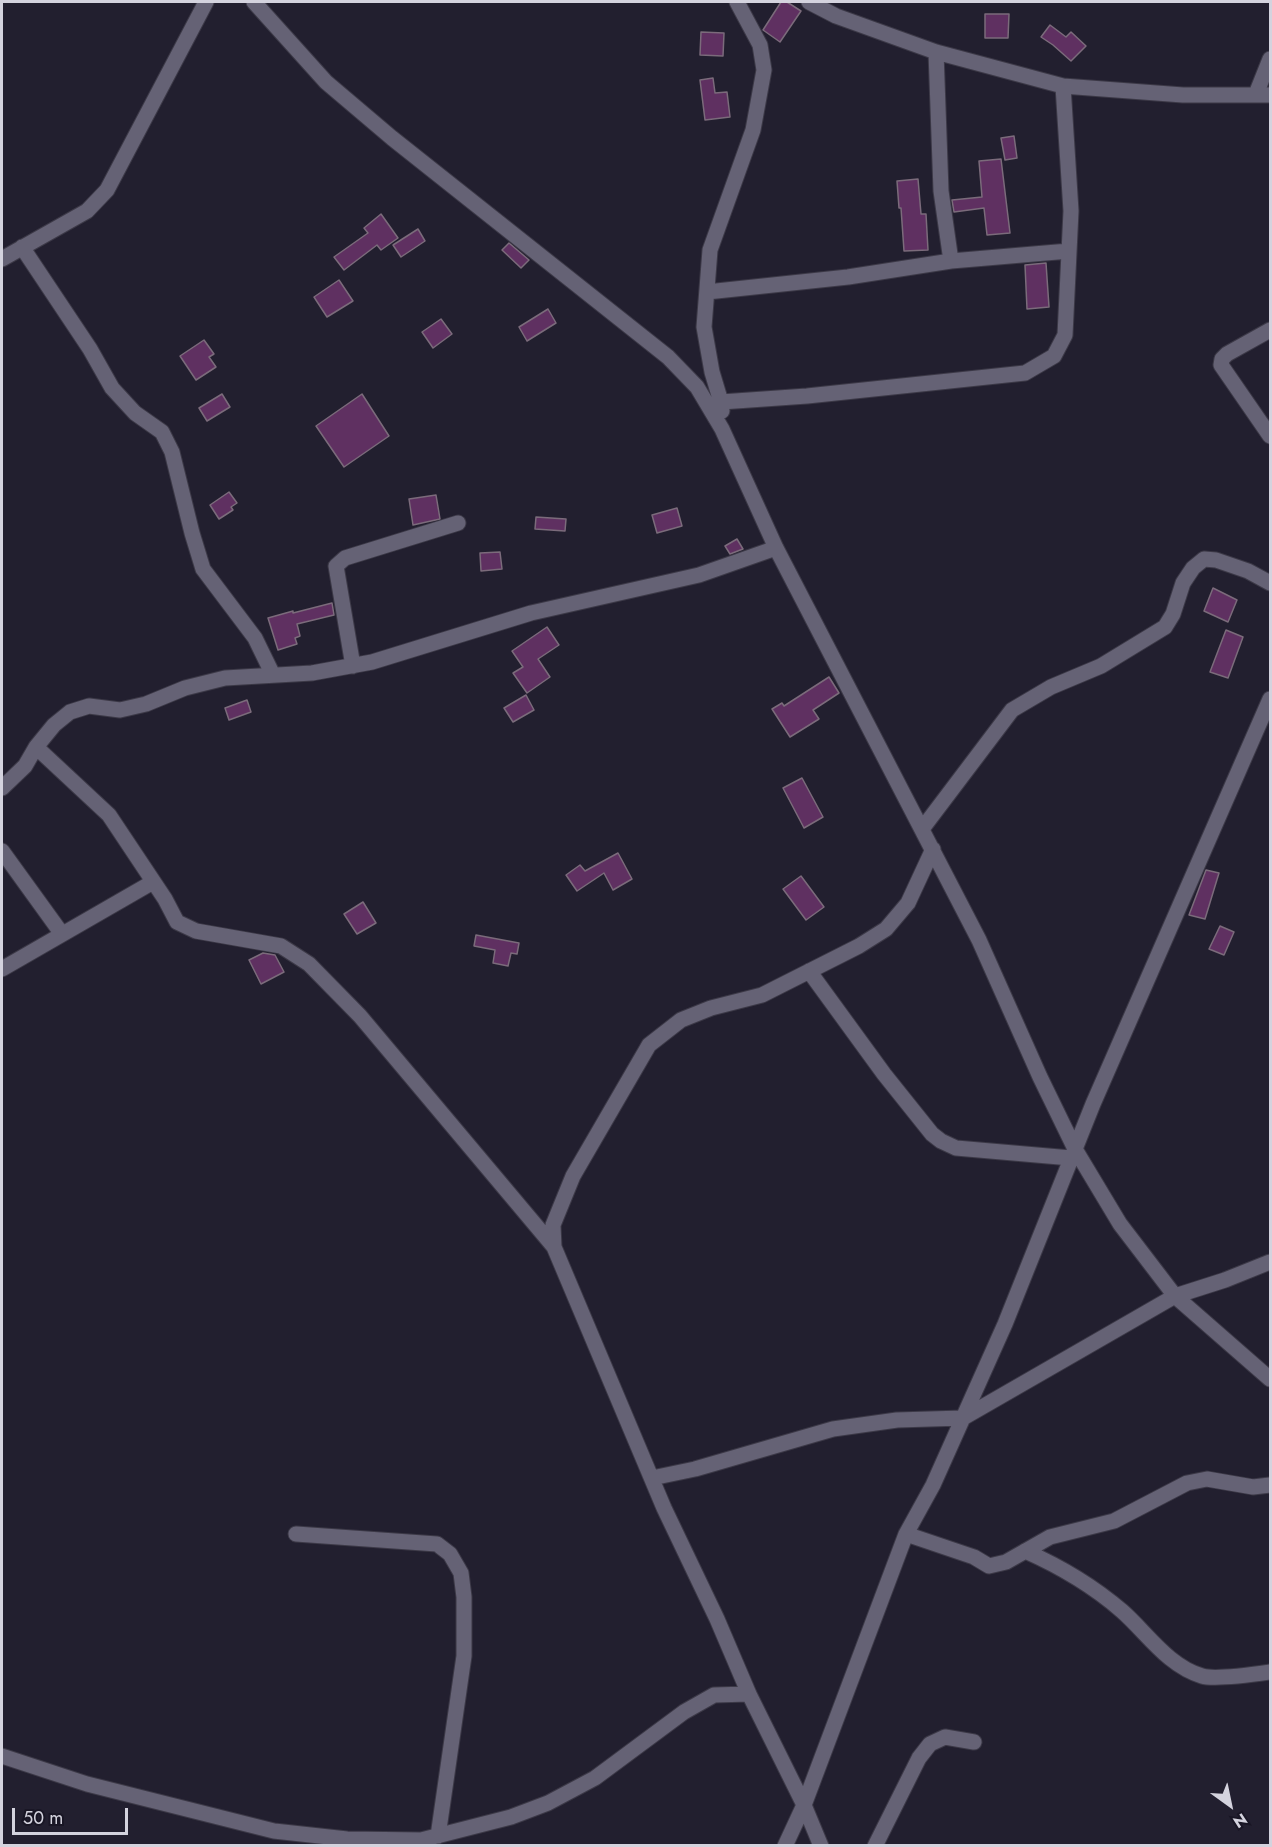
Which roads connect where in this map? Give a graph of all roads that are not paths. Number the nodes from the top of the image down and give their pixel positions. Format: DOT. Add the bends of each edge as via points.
graph roads {
  1 [pos="206,2"];
  2 [pos="254,2"];
  3 [pos="737,2"];
  4 [pos="809,2"];
  5 [pos="936,52"];
  6 [pos="1270,59"];
  7 [pos="1064,86"];
  8 [pos="1263,94"];
  9 [pos="22,247"];
  10 [pos="1069,251"];
  11 [pos="2,259"];
  12 [pos="951,261"];
  13 [pos="707,292"];
  14 [pos="1270,330"];
  15 [pos="721,402"];
  16 [pos="723,429"];
  17 [pos="1270,436"];
  18 [pos="458,523"];
  19 [pos="776,548"];
  20 [pos="1270,583"];
  21 [pos="353,666"];
  22 [pos="273,675"];
  23 [pos="1270,699"];
  24 [pos="36,747"];
  25 [pos="2,788"];
  26 [pos="922,829"];
  27 [pos="933,849"];
  28 [pos="2,851"];
  29 [pos="153,882"];
  30 [pos="62,934"];
  31 [pos="2,969"];
  32 [pos="809,970"];
  33 [pos="1073,1154"];
  34 [pos="554,1247"];
  35 [pos="1270,1262"];
  36 [pos="1175,1296"];
  37 [pos="1270,1379"];
  38 [pos="963,1418"];
  39 [pos="652,1478"];
  40 [pos="1270,1485"];
  41 [pos="296,1534"];
  42 [pos="906,1534"];
  43 [pos="1025,1551"];
  44 [pos="1270,1672"];
  45 [pos="749,1694"];
  46 [pos="974,1742"];
  47 [pos="2,1756"];
  48 [pos="804,1805"];
  49 [pos="438,1836"];
  50 [pos="785,1845"];
  51 [pos="821,1845"];
  52 [pos="875,1845"];
  1 -- 9 [label="street" via="107,190 87,211"];
  2 -- 16 [label="street" via="326,82 668,357 697,387"];
  3 -- 13 [label="street" via="760,45 764,70 753,130 710,250"];
  4 -- 5 [label="street"];
  5 -- 7 [label="street"];
  5 -- 12 [label="street" via="941,191"];
  6 -- 8 [label="street"];
  7 -- 8 [label="street" via="1183,95"];
  7 -- 10 [label="street" via="1071,211"];
  9 -- 11 [label="street"];
  9 -- 22 [label="street" via="112,388 135,413 162,432 168,442 203,569 255,638"];
  10 -- 12 [label="street"];
  10 -- 15 [label="street" via="1065,335 1054,356 1025,373"];
  12 -- 13 [label="street"];
  13 -- 15 [label="street" via="704,327"];
  14 -- 17 [label="street" via="1227,354 1221,364"];
  15 -- 16 [label="street"];
  16 -- 19 [label="street"];
  18 -- 21 [label="street" via="345,558 336,566"];
  19 -- 21 [label="street" via="699,575 531,613"];
  19 -- 26 [label="street"];
  20 -- 26 [label="street" via="1216,560 1204,559 1183,583 1165,627 1101,666 1051,687 1012,710"];
  21 -- 22 [label="street"];
  22 -- 24 [label="street" via="225,678 120,710 90,706 70,712"];
  23 -- 33 [label="street"];
  24 -- 25 [label="street" via="25,766"];
  24 -- 29 [label="street" via="109,815"];
  26 -- 27 [label="street"];
  27 -- 32 [label="street" via="908,903 886,929"];
  27 -- 33 [label="street" via="980,940"];
  28 -- 30 [label="street"];
  29 -- 30 [label="street"];
  29 -- 34 [label="street" via="177,922 196,931 281,946 309,964 360,1016"];
  30 -- 31 [label="street"];
  32 -- 33 [label="street" via="884,1074 941,1142 956,1148"];
  32 -- 34 [label="street" via="762,995 681,1020 649,1045 573,1176 554,1225"];
  33 -- 36 [label="street" via="1119,1224"];
  33 -- 38 [label="street"];
  34 -- 39 [label="street"];
  35 -- 36 [label="street"];
  36 -- 37 [label="street"];
  36 -- 38 [label="street"];
  38 -- 39 [label="street" via="897,1420 833,1429"];
  38 -- 42 [label="street"];
  39 -- 45 [label="street"];
  40 -- 43 [label="street" via="1253,1487 1207,1479 1187,1483 1114,1521 1050,1537"];
  41 -- 49 [label="street" via="437,1544 450,1554 461,1574 464,1656"];
  42 -- 43 [label="street" via="974,1557 989,1566"];
  42 -- 48 [label="street"];
  43 -- 44 [label="street" via="1060,1566 1121,1610 1180,1666 1204,1677"];
  45 -- 48 [label="street"];
  45 -- 49 [label="street" via="714,1695 684,1712 595,1778 548,1803"];
  46 -- 52 [label="street" via="945,1737 930,1744"];
  47 -- 49 [label="street" via="87,1784 274,1831 347,1839 421,1840"];
  48 -- 50 [label="street"];
  48 -- 51 [label="street"];
}
